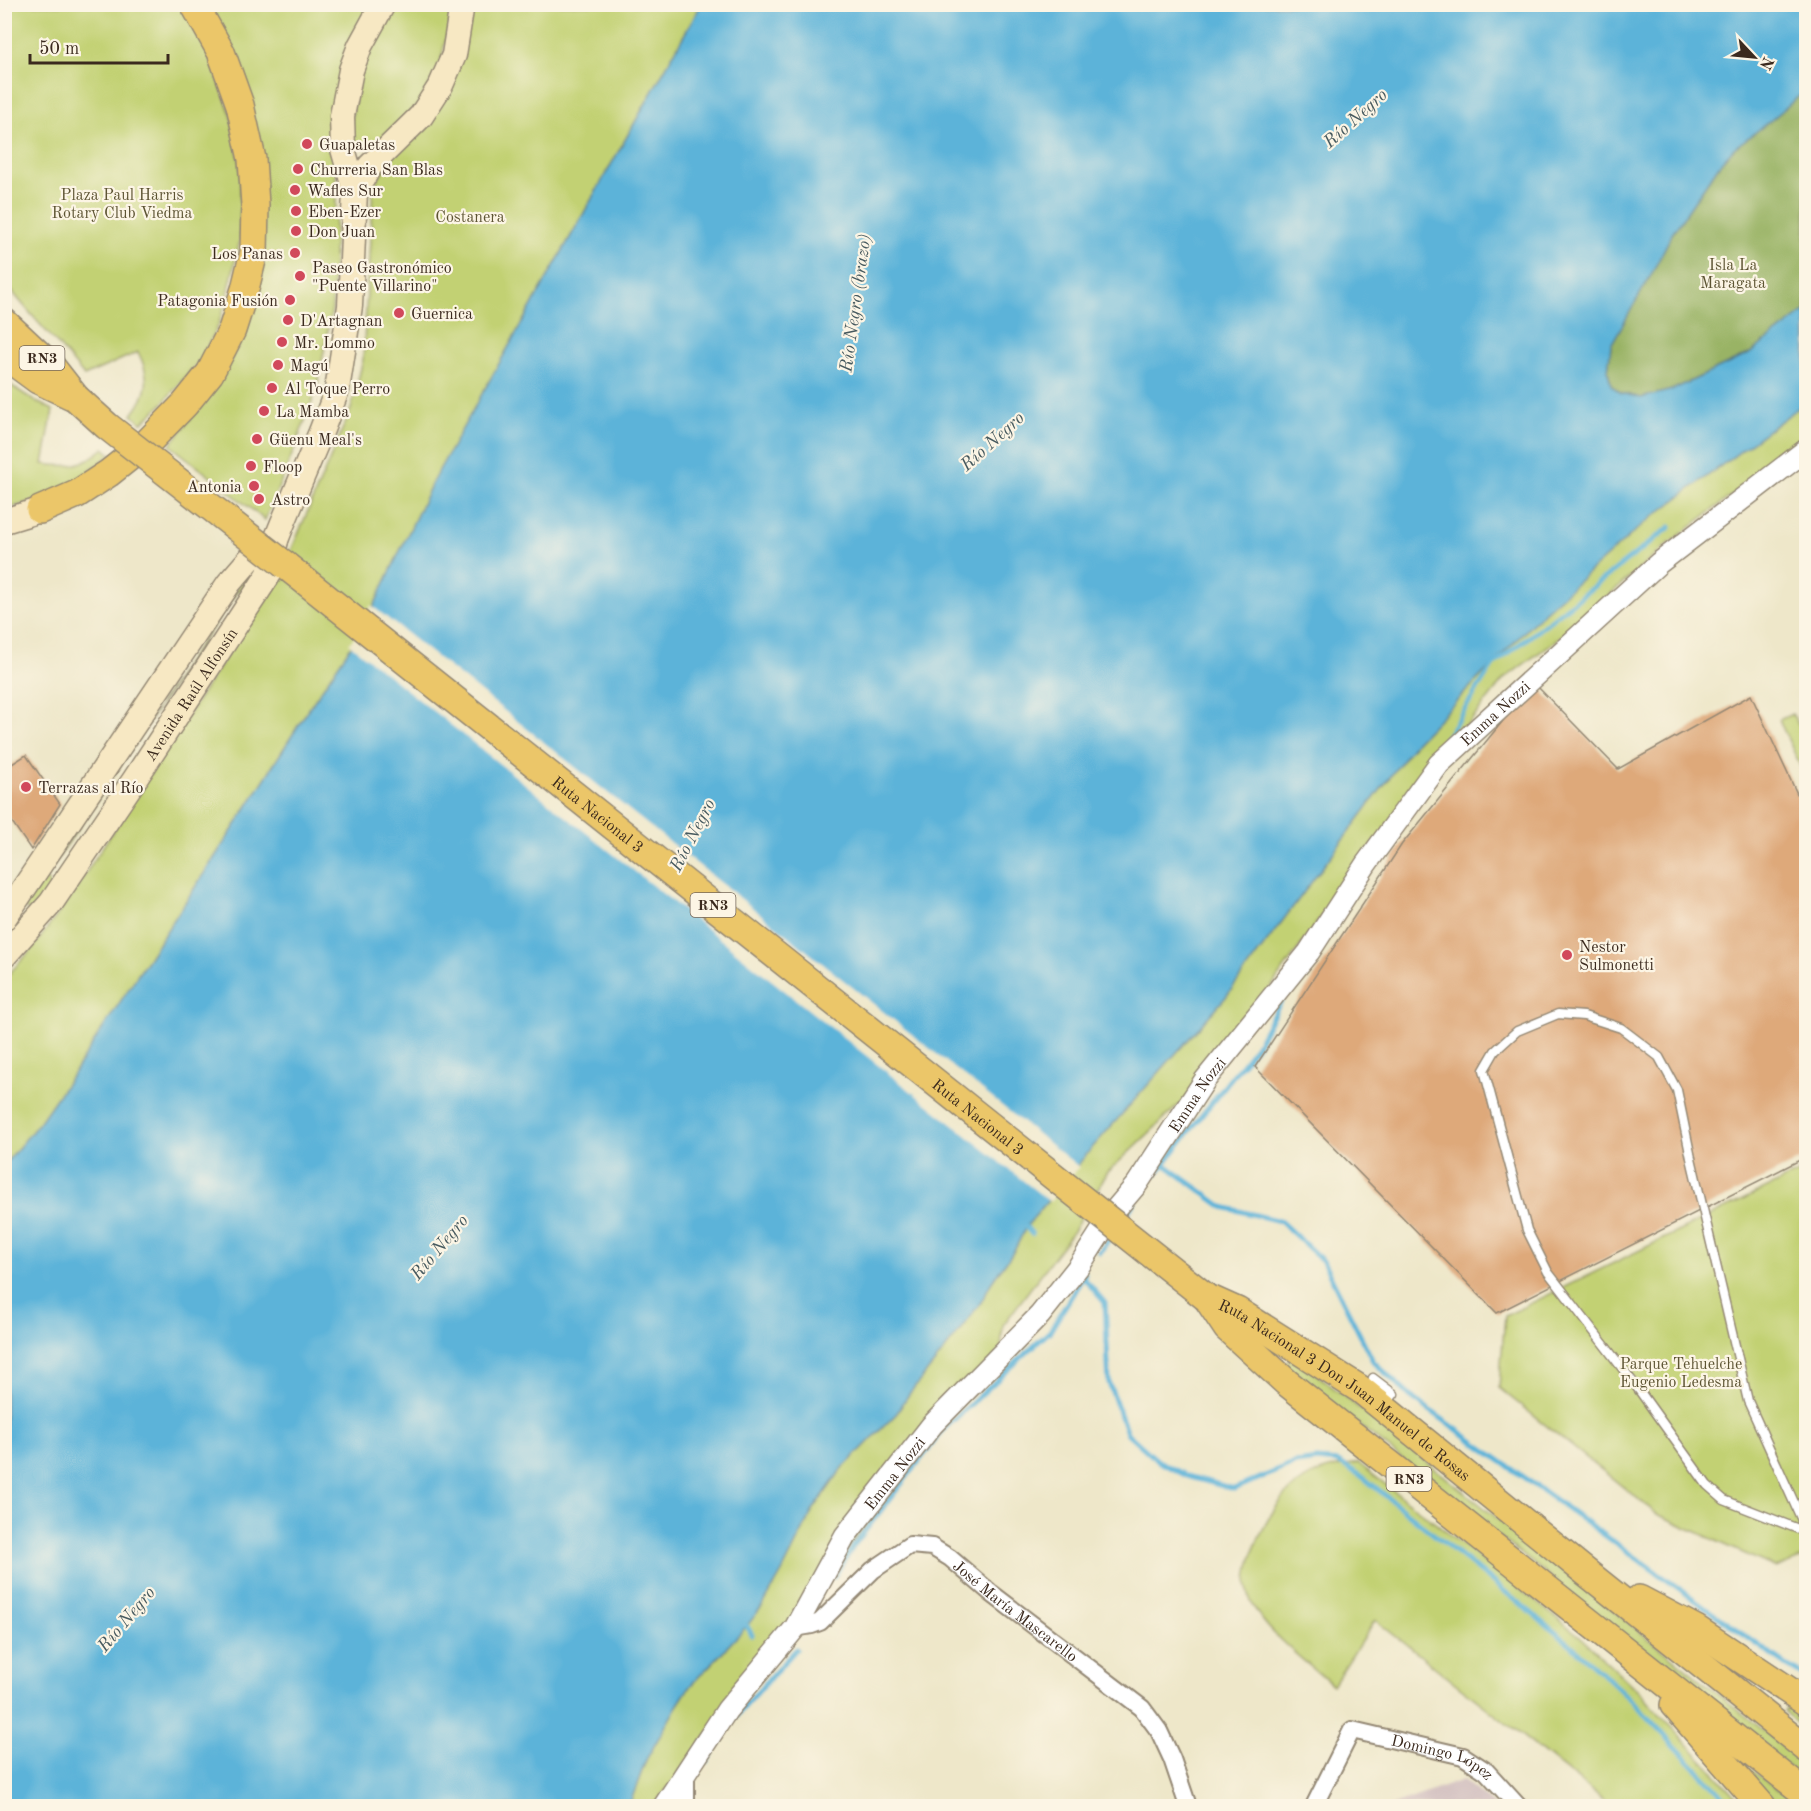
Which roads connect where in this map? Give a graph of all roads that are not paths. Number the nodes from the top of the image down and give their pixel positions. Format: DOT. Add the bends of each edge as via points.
graph roads {
  1 [pos="194,4"];
  2 [pos="384,4"];
  3 [pos="462,4"];
  4 [pos="355,191"];
  5 [pos="6,322"];
  6 [pos="4,355"];
  7 [pos="75,398"];
  8 [pos="1806,450"];
  9 [pos="40,510"];
  10 [pos="4,521"];
  11 [pos="276,540"];
  12 [pos="4,918"];
  13 [pos="27,931"];
  14 [pos="4,956"];
  15 [pos="1207,1298"];
  16 [pos="1372,1378"];
  17 [pos="1382,1408"];
  18 [pos="1806,1530"];
  19 [pos="1582,1569"];
  20 [pos="795,1628"];
  21 [pos="1623,1648"];
  22 [pos="1806,1702"];
  23 [pos="1806,1748"];
  24 [pos="686,1773"];
  25 [pos="1806,1794"];
  26 [pos="664,1806"];
  27 [pos="686,1806"];
  28 [pos="1188,1806"];
  29 [pos="1314,1806"];
  30 [pos="1518,1806"];
  31 [pos="1762,1806"];
  1 -- 9 [label="highway" via="221,52 240,105 252,159 254,252 246,289 232,330 210,373 185,405 109,473 77,494"];
  2 -- 4 [label="main road, Avenida Raúl Alfonsín" via="360,46 342,116 343,149"];
  3 -- 4 [label="main road, Avenida Raúl Alfonsín" via="454,54 441,85 421,116 370,166"];
  4 -- 11 [label="main road, Avenida Raúl Alfonsín" via="350,306 337,390"];
  5 -- 7 [label="highway, Ruta Nacional 3 / RN3" via="51,366"];
  6 -- 7 [label="highway, Ruta Nacional 3 / RN3" via="38,381"];
  7 -- 15 [label="highway, Ruta Nacional 3 / RN3, bridge"];
  8 -- 20 [label="street, Emma Nozzi" via="1659,563 1438,764 1309,952 1205,1080 1079,1266 1040,1315 932,1425 845,1536"];
  9 -- 10 [label="main road"];
  11 -- 12 [label="main road, Avenida Raúl Alfonsín" via="255,553 229,583"];
  11 -- 13 [label="main road, Avenida Raúl Alfonsín" via="269,574 135,779 57,894"];
  12 -- 13 [label="street"];
  13 -- 14 [label="main road, Avenida Raúl Alfonsín"];
  15 -- 17 [label="highway, Ruta Nacional 3 Don Juan Manuel de Rosas / RN3" via="1237,1311 1359,1389"];
  15 -- 21 [label="highway, Ruta Nacional 3 Don Juan Manuel de Rosas / RN3" via="1227,1328 1286,1382"];
  16 -- 17 [label="lane" via="1394,1394"];
  17 -- 19 [label="highway, Ruta Nacional 3 Don Juan Manuel de Rosas / RN3"];
  18 -- 18 [label="lane" via="1748,1401 1677,1090 1659,1057 1621,1028 1584,1016 1558,1014 1517,1031 1494,1051 1484,1070 1527,1230 1548,1272 1707,1485 1724,1500"];
  19 -- 22 [label="highway" via="1696,1629"];
  19 -- 23 [label="highway, Ruta Nacional 3 Don Juan Manuel de Rosas / RN3"];
  20 -- 24 [label="street, Emma Nozzi" via="727,1710"];
  20 -- 28 [label="street, José María Mascarello" via="820,1622 873,1570 910,1545 932,1547 1142,1708 1160,1731"];
  21 -- 25 [label="highway, Ruta Nacional 3 Don Juan Manuel de Rosas / RN3"];
  21 -- 31 [label="highway"];
  24 -- 26 [label="street, Emma Nozzi"];
  24 -- 27 [label="street"];
  29 -- 30 [label="street, Domingo López" via="1353,1730 1463,1756 1486,1771"];
}
